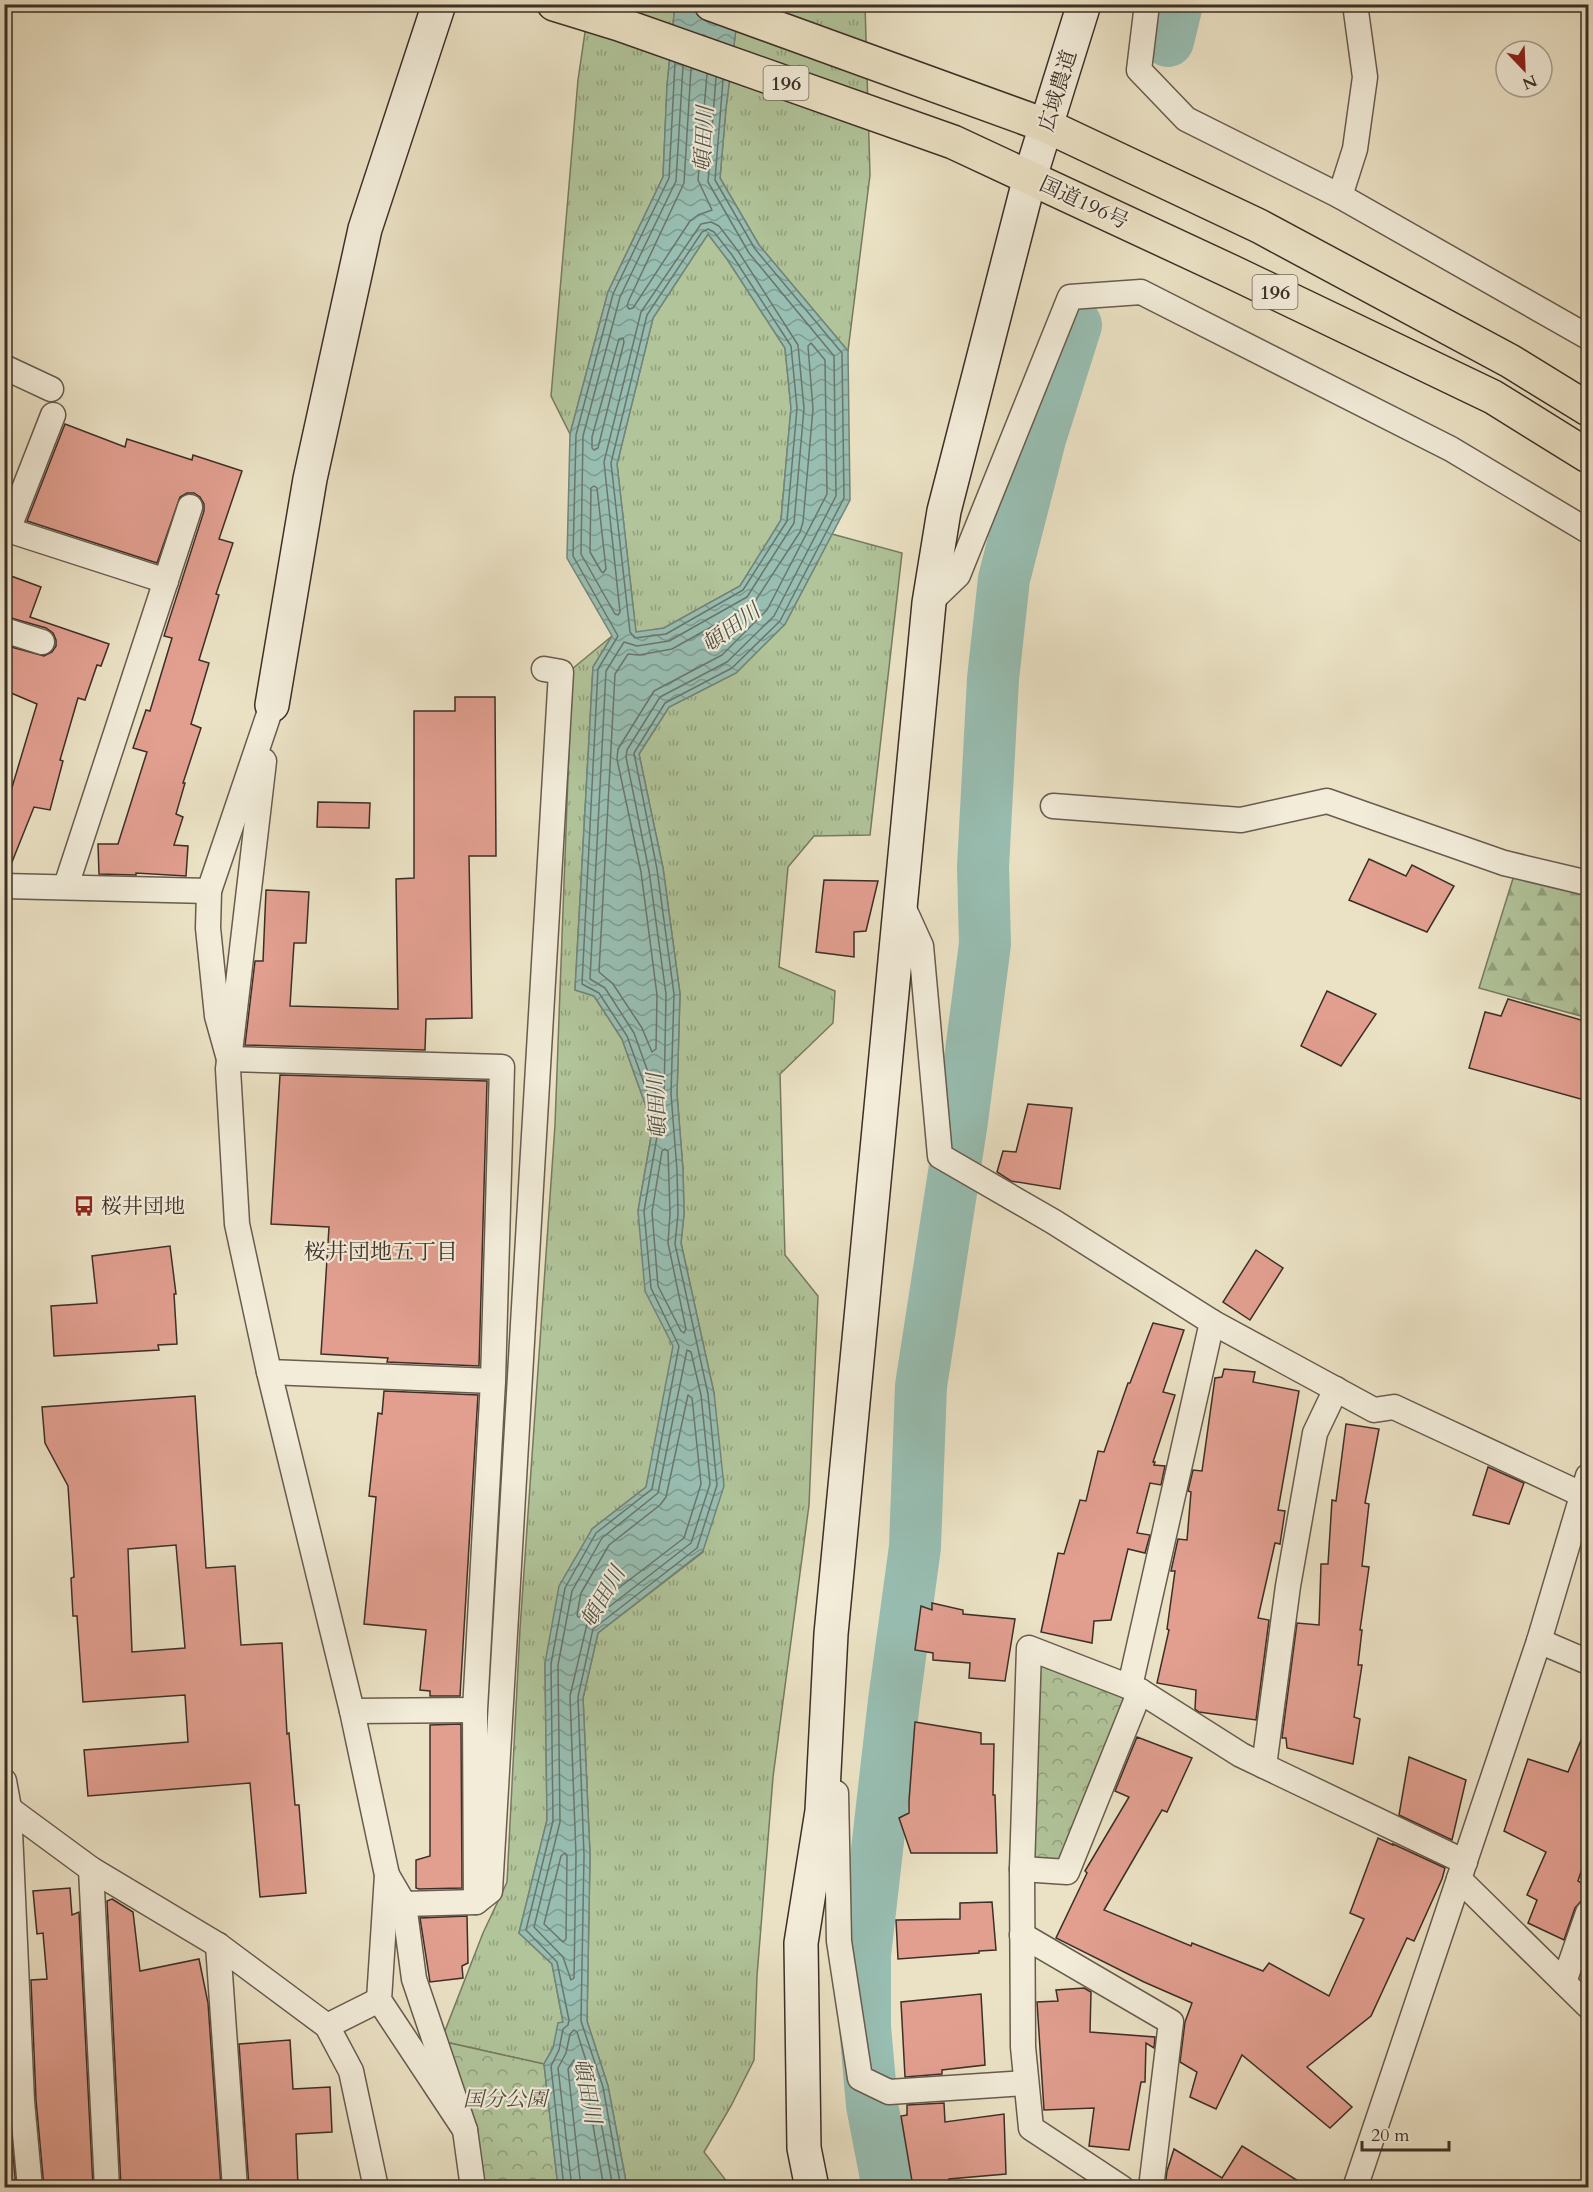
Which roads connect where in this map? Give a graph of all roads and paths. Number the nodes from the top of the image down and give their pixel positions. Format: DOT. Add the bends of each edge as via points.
graph roads {
  1 [pos="439,4"];
  2 [pos="554,4"];
  3 [pos="711,4"];
  4 [pos="1084,4"];
  5 [pos="1147,4"];
  6 [pos="1355,4"];
  7 [pos="1047,126"];
  8 [pos="1030,177"];
  9 [pos="1340,196"];
  10 [pos="1588,337"];
  11 [pos="4,367"];
  12 [pos="51,389"];
  13 [pos="1588,409"];
  14 [pos="53,415"];
  15 [pos="1588,456"];
  16 [pos="190,507"];
  17 [pos="1588,531"];
  18 [pos="166,581"];
  19 [pos="929,603"];
  20 [pos="4,630"];
  21 [pos="42,642"];
  22 [pos="544,669"];
  23 [pos="272,705"];
  24 [pos="1053,806"];
  25 [pos="1588,883"];
  26 [pos="4,886"];
  27 [pos="66,886"];
  28 [pos="209,891"];
  29 [pos="900,900"];
  30 [pos="229,1059"];
  31 [pos="1212,1322"];
  32 [pos="269,1372"];
  33 [pos="493,1381"];
  34 [pos="1336,1389"];
  35 [pos="1586,1486"];
  36 [pos="1539,1641"];
  37 [pos="1588,1662"];
  38 [pos="1135,1689"];
  39 [pos="475,1710"];
  40 [pos="352,1711"];
  41 [pos="825,1757"];
  42 [pos="1264,1766"];
  43 [pos="4,1781"];
  44 [pos="7,1806"];
  45 [pos="91,1869"];
  46 [pos="1022,1869"];
  47 [pos="1462,1870"];
  48 [pos="387,1875"];
  49 [pos="476,1902"];
  50 [pos="404,1904"];
  51 [pos="1588,1913"];
  52 [pos="1022,1935"];
  53 [pos="218,1945"];
  54 [pos="1564,1982"];
  55 [pos="379,2000"];
  56 [pos="1588,2006"];
  57 [pos="327,2026"];
  58 [pos="1026,2083"];
  59 [pos="13,2101"];
  60 [pos="465,2130"];
  61 [pos="30,2187"];
  62 [pos="107,2187"];
  63 [pos="235,2187"];
  64 [pos="376,2187"];
  65 [pos="473,2187"];
  66 [pos="812,2187"];
  67 [pos="1122,2187"];
  68 [pos="1151,2187"];
  69 [pos="1355,2187"];
  1 -- 23 [label="street" via="365,229 310,479"];
  2 -- 8 [label="highway, 国道196号 / 196" via="953,142"];
  3 -- 7 [label="highway, 196"];
  4 -- 7 [label="street, 広域農道"];
  5 -- 9 [label="street" via="1139,70 1186,119"];
  6 -- 9 [label="street" via="1365,77 1355,149"];
  7 -- 8 [label="street, 広域農道"];
  7 -- 13 [label="highway, 196" via="1259,226 1509,361"];
  8 -- 15 [label="highway, 国道196号 / 196" via="1493,398"];
  8 -- 19 [label="street, 広域農道" via="944,511"];
  9 -- 10 [label="street"];
  11 -- 12 [label="street"];
  14 -- 18 [label="street" via="8,530"];
  16 -- 18 [label="street"];
  17 -- 19 [label="street" via="1451,449 1141,292 1070,297 958,575"];
  18 -- 27 [label="street"];
  19 -- 29 [label="street, 広域農道"];
  20 -- 21 [label="street"];
  22 -- 49 [label="street" via="561,672 490,1891"];
  23 -- 28 [label="street"];
  23 -- 30 [label="street"];
  24 -- 25 [label="street" via="1241,820 1327,801 1504,863"];
  26 -- 27 [label="street"];
  27 -- 28 [label="street"];
  28 -- 30 [label="street" via="208,928 217,1016"];
  29 -- 31 [label="street" via="921,946 940,1156 1054,1222"];
  29 -- 41 [label="street, 広域農道" via="831,1634"];
  30 -- 32 [label="street" via="237,1224"];
  30 -- 33 [label="street" via="502,1067"];
  31 -- 34 [label="street"];
  31 -- 38 [label="street"];
  32 -- 33 [label="street"];
  32 -- 40 [label="street"];
  33 -- 39 [label="street"];
  34 -- 35 [label="street" via="1374,1410 1395,1407"];
  34 -- 42 [label="street" via="1315,1433 1288,1586"];
  35 -- 36 [label="street"];
  36 -- 37 [label="street"];
  36 -- 47 [label="street"];
  38 -- 42 [label="street"];
  38 -- 46 [label="street" via="1067,1872"];
  38 -- 46 [label="street" via="1029,1648"];
  39 -- 40 [label="street"];
  39 -- 49 [label="street"];
  40 -- 48 [label="street"];
  41 -- 58 [label="street" via="836,1791 839,1941 860,2078 889,2092"];
  41 -- 66 [label="street, 広域農道" via="822,1810 801,1943 804,2148"];
  42 -- 47 [label="street"];
  43 -- 44 [label="street"];
  44 -- 45 [label="street"];
  44 -- 59 [label="street"];
  45 -- 53 [label="street"];
  45 -- 62 [label="street"];
  46 -- 52 [label="street"];
  47 -- 54 [label="street"];
  47 -- 69 [label="street"];
  48 -- 50 [label="street"];
  48 -- 55 [label="street"];
  49 -- 50 [label="street"];
  50 -- 60 [label="street" via="414,1979"];
  51 -- 54 [label="street"];
  52 -- 58 [label="street"];
  52 -- 68 [label="street" via="1171,2022"];
  53 -- 57 [label="street"];
  53 -- 63 [label="street"];
  54 -- 56 [label="street"];
  55 -- 57 [label="street"];
  55 -- 60 [label="street"];
  57 -- 64 [label="street" via="351,2071"];
  58 -- 67 [label="street" via="1031,2128"];
  59 -- 61 [label="street"];
  60 -- 65 [label="street"];
}
